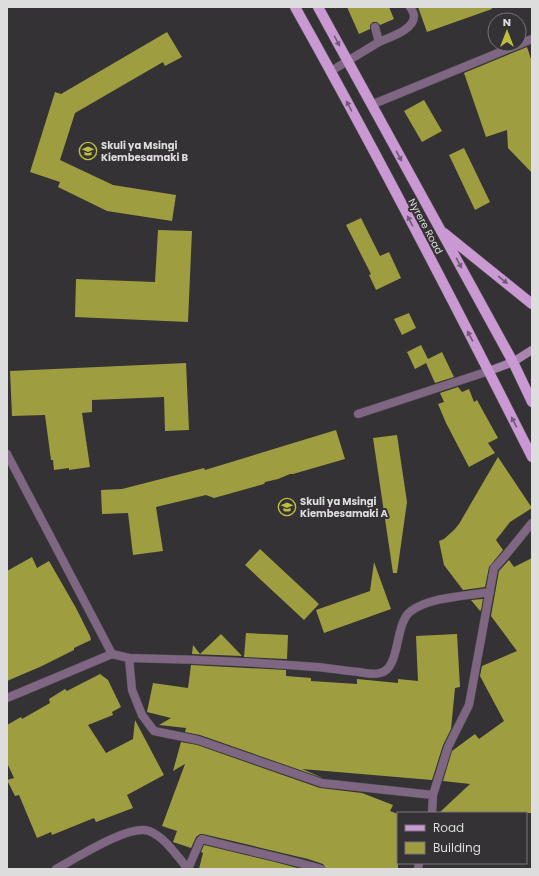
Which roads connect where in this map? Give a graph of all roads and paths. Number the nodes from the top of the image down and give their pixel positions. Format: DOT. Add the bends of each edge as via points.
graph roads {
  1 [pos="295,7"];
  2 [pos="318,7"];
  3 [pos="410,7"];
  4 [pos="375,28"];
  5 [pos="532,39"];
  6 [pos="380,42"];
  7 [pos="347,61"];
  8 [pos="331,70"];
  9 [pos="371,105"];
  10 [pos="440,229"];
  11 [pos="532,304"];
  12 [pos="532,350"];
  13 [pos="513,362"];
  14 [pos="489,371"];
  15 [pos="532,402"];
  16 [pos="358,414"];
  17 [pos="7,454"];
  18 [pos="532,457"];
  19 [pos="532,523"];
  20 [pos="490,592"];
  21 [pos="112,654"];
  22 [pos="129,658"];
  23 [pos="7,698"];
  24 [pos="433,796"];
  25 [pos="432,812"];
  26 [pos="56,869"];
  27 [pos="188,869"];
  28 [pos="321,869"];
  1 -- 8 [label="main road, Nyrere Road"];
  2 -- 7 [label="main road, Nyrere Road, one-way"];
  3 -- 6 [label="street" via="414,15 412,24"];
  4 -- 6 [label="street"];
  5 -- 9 [label="street"];
  6 -- 7 [label="street"];
  7 -- 8 [label="street"];
  7 -- 9 [label="main road, Nyrere Road"];
  14 -- 8 [label="main road, Nyrere Road, one-way"];
  9 -- 10 [label="main road, Nyrere Road, one-way"];
  10 -- 11 [label="main road, one-way"];
  10 -- 13 [label="main road, Nyrere Road, one-way"];
  12 -- 13 [label="main road"];
  13 -- 14 [label="main road"];
  13 -- 15 [label="main road, Nyrere Road"];
  14 -- 16 [label="street"];
  18 -- 14 [label="main road, Nyrere Road, one-way"];
  17 -- 21 [label="street"];
  19 -- 20 [label="street" via="494,568"];
  20 -- 22 [label="street" via="439,600 419,606 410,612 403,618 392,662 386,671 380,674 318,667"];
  20 -- 24 [label="street" via="469,705 448,747"];
  21 -- 22 [label="street"];
  21 -- 23 [label="street"];
  22 -- 24 [label="street" via="132,690 142,715 154,731 198,740 322,783"];
  24 -- 25 [label="street"];
  26 -- 27 [label="street" via="128,832 148,831 168,843"];
  27 -- 28 [label="street" via="202,839"];
}
